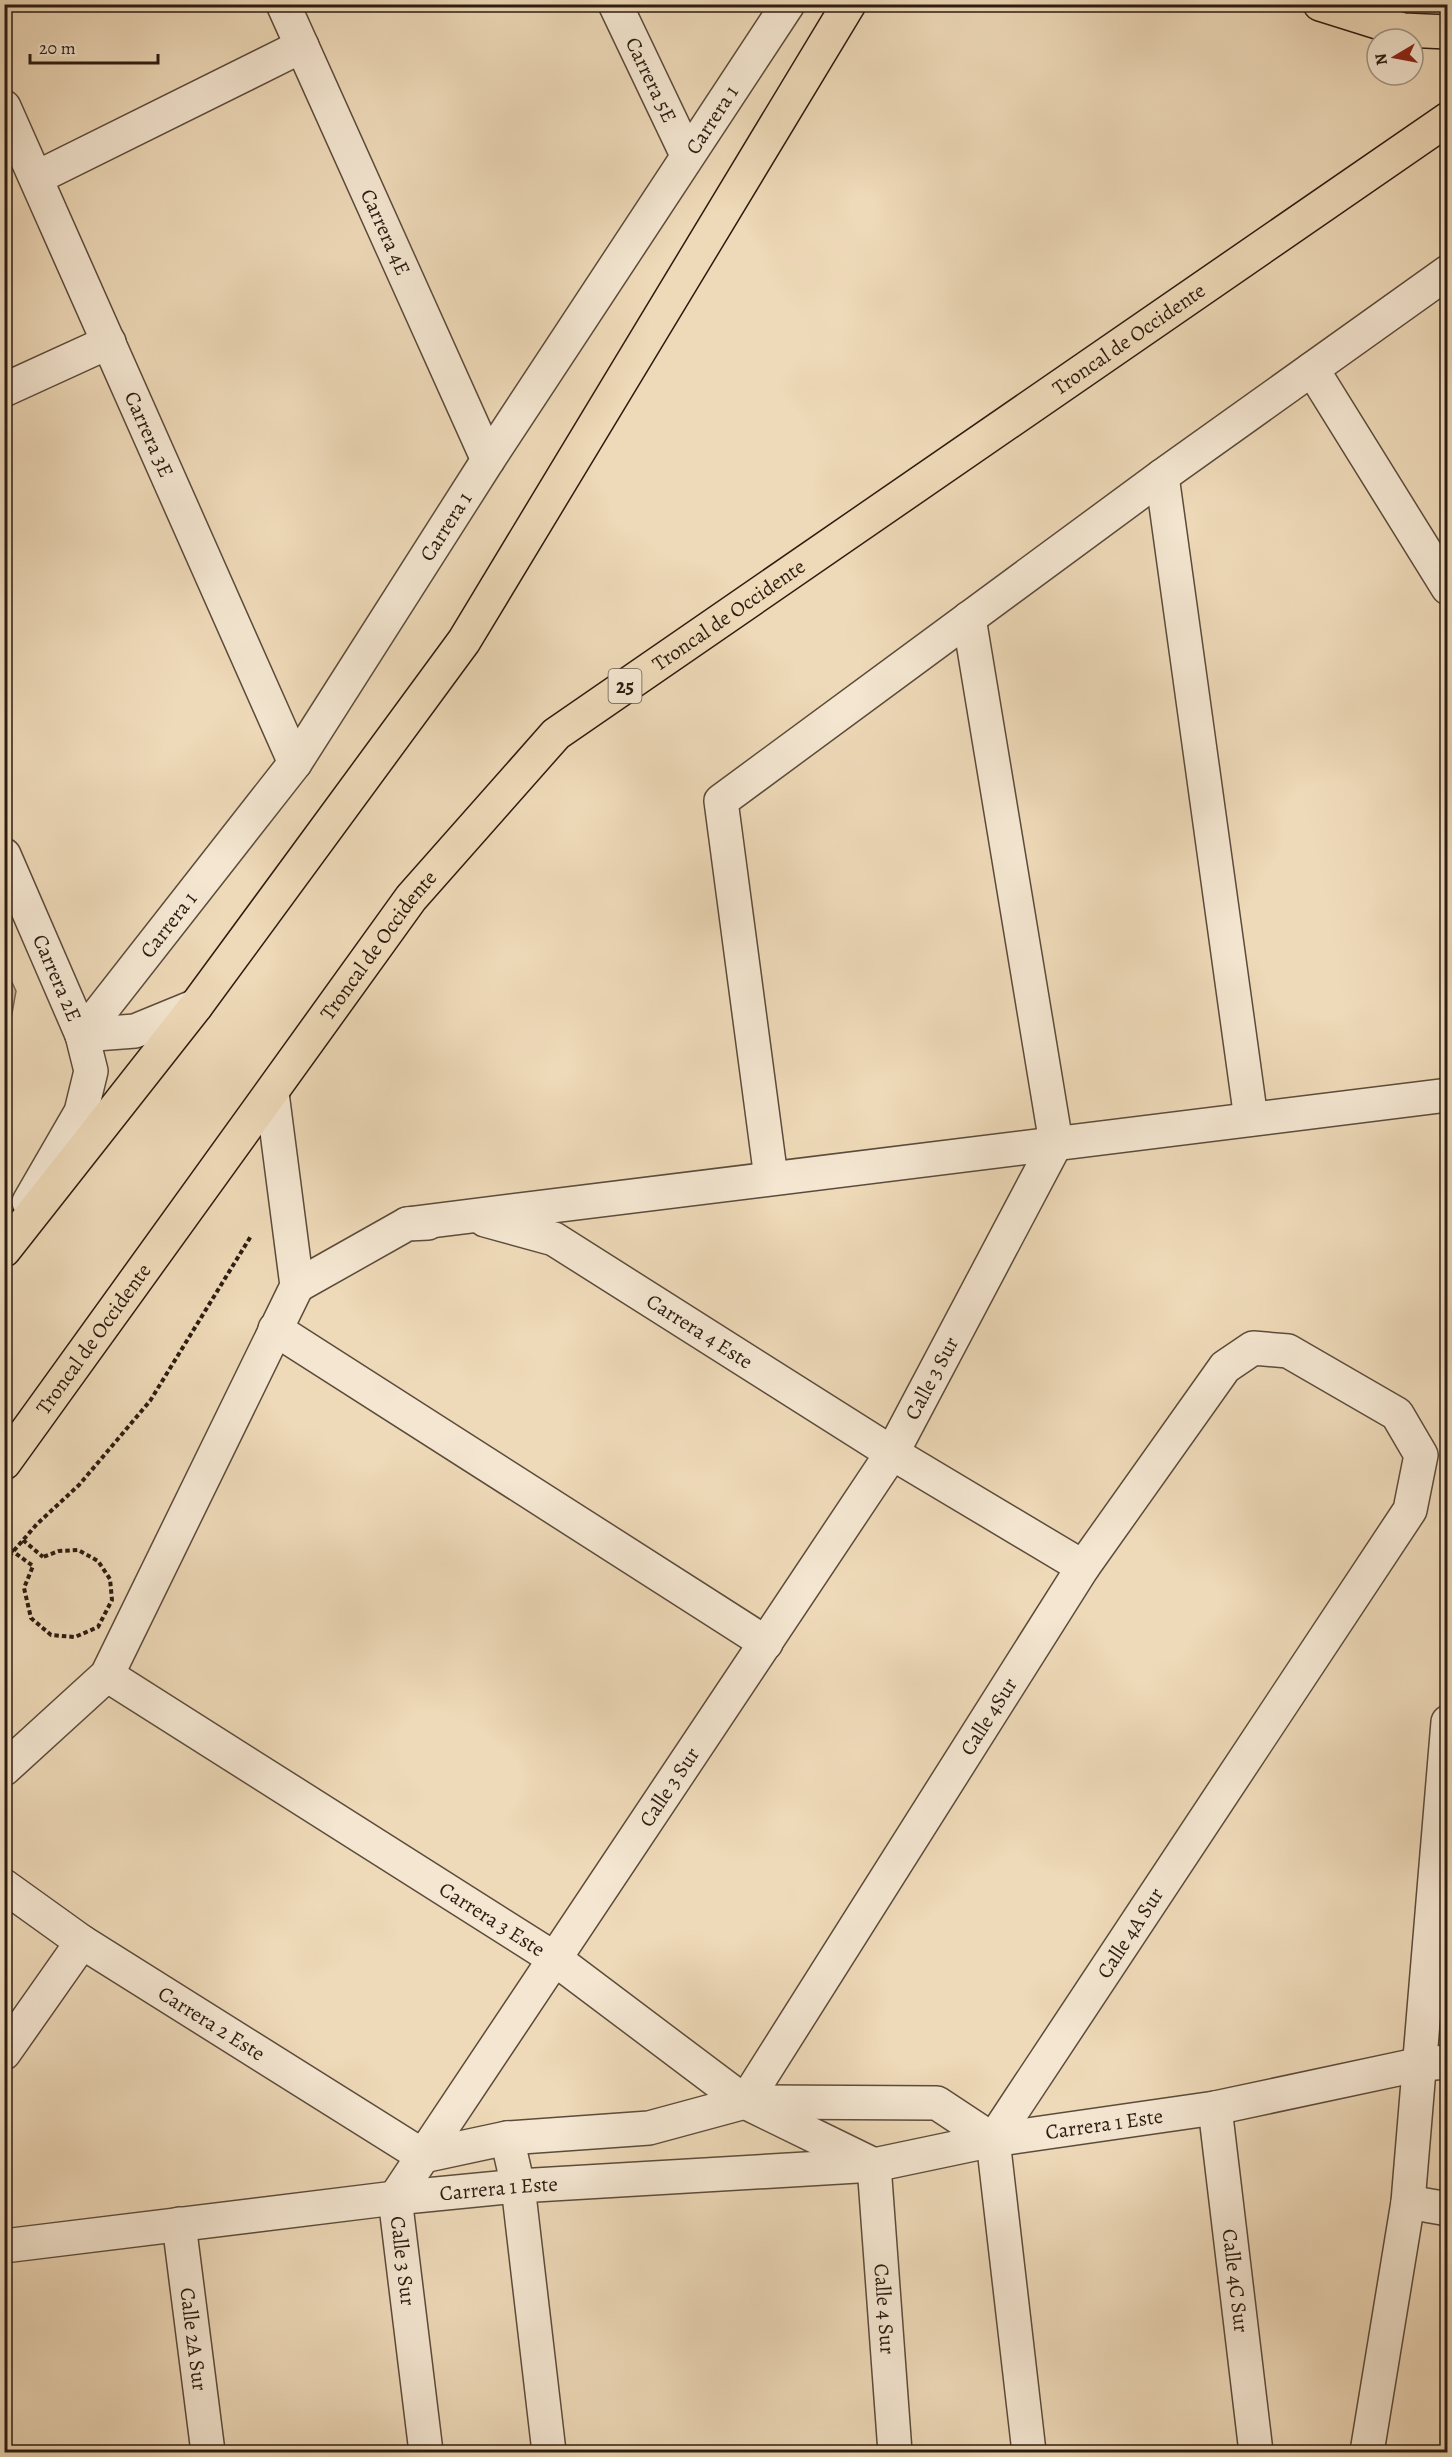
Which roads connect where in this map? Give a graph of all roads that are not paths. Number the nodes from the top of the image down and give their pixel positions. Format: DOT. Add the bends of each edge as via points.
graph roads {
  1 [pos="283,4"];
  2 [pos="615,4"];
  3 [pos="788,4"];
  4 [pos="849,4"];
  5 [pos="1320,4"];
  6 [pos="1448,32"];
  7 [pos="302,46"];
  8 [pos="4,107"];
  9 [pos="1448,119"];
  10 [pos="687,155"];
  11 [pos="36,178"];
  12 [pos="1448,272"];
  13 [pos="109,342"];
  14 [pos="1312,369"];
  15 [pos="4,390"];
  16 [pos="488,460"];
  17 [pos="1162,476"];
  18 [pos="1448,588"];
  19 [pos="969,618"];
  20 [pos="295,763"];
  21 [pos="4,855"];
  22 [pos="196,1006"];
  23 [pos="82,1035"];
  24 [pos="272,1093"];
  25 [pos="1448,1095"];
  26 [pos="1251,1119"];
  27 [pos="1056,1143"];
  28 [pos="771,1178"];
  29 [pos="407,1224"];
  30 [pos="4,1243"];
  31 [pos="4,1250"];
  32 [pos="297,1286"];
  33 [pos="275,1329"];
  34 [pos="1254,1348"];
  35 [pos="892,1453"];
  36 [pos="4,1463"];
  37 [pos="1083,1567"];
  38 [pos="766,1643"];
  39 [pos="107,1675"];
  40 [pos="1448,1722"];
  41 [pos="4,1769"];
  42 [pos="4,1886"];
  43 [pos="82,1942"];
  44 [pos="555,1959"];
  45 [pos="4,2053"];
  46 [pos="1434,2063"];
  47 [pos="745,2102"];
  48 [pos="1215,2108"];
  49 [pos="507,2138"];
  50 [pos="993,2140"];
  51 [pos="423,2156"];
  52 [pos="874,2165"];
  53 [pos="518,2186"];
  54 [pos="395,2198"];
  55 [pos="1408,2202"];
  56 [pos="1448,2209"];
  57 [pos="179,2224"];
  58 [pos="4,2246"];
  59 [pos="208,2452"];
  60 [pos="426,2452"];
  61 [pos="549,2452"];
  62 [pos="895,2452"];
  63 [pos="1029,2452"];
  64 [pos="1256,2452"];
  65 [pos="1367,2452"];
  1 -- 7 [label="street, Carrera 4E"];
  2 -- 10 [label="street, Carrera 5E"];
  3 -- 10 [label="street, Carrera 1"];
  4 -- 22 [label="highway" via="464,641"];
  5 -- 6 [label="highway" via="1403,30"];
  7 -- 11 [label="street"];
  7 -- 16 [label="street, Carrera 4E"];
  8 -- 11 [label="street, Carrera 3E"];
  9 -- 24 [label="highway, Troncal de Occidente / 25" via="556,734 411,898"];
  10 -- 16 [label="street, Carrera 1"];
  11 -- 13 [label="street, Carrera 3E"];
  12 -- 14 [label="street"];
  13 -- 15 [label="street"];
  13 -- 20 [label="street, Carrera 3E"];
  14 -- 17 [label="street"];
  14 -- 18 [label="street"];
  16 -- 20 [label="street, Carrera 1"];
  17 -- 19 [label="street"];
  17 -- 26 [label="street"];
  19 -- 27 [label="street"];
  19 -- 28 [label="street" via="721,801"];
  20 -- 23 [label="street, Carrera 1"];
  21 -- 23 [label="street, Carrera 2E"];
  22 -- 23 [label="street, Carrera 2E" via="135,1031"];
  22 -- 31 [label="highway"];
  23 -- 30 [label="street, Carrera 2E" via="91,1071 81,1112"];
  24 -- 32 [label="street"];
  24 -- 36 [label="highway, Troncal de Occidente / 25"];
  25 -- 26 [label="street"];
  26 -- 27 [label="street"];
  27 -- 28 [label="street"];
  27 -- 35 [label="street, Calle 3 Sur"];
  28 -- 29 [label="street"];
  29 -- 32 [label="street, Carrera 4 Este"];
  29 -- 35 [label="street, Carrera 4 Este" via="486,1220 554,1239"];
  32 -- 33 [label="street"];
  33 -- 38 [label="street"];
  33 -- 39 [label="street"];
  34 -- 37 [label="street, Calle 4Sur" via="1225,1367"];
  34 -- 50 [label="street, Calle 4A Sur" via="1288,1351 1397,1414 1421,1455 1410,1510"];
  35 -- 37 [label="street, Carrera 4 Este"];
  35 -- 38 [label="street, Calle 3 Sur"];
  37 -- 47 [label="street, Calle 4Sur"];
  38 -- 44 [label="street, Calle 3 Sur"];
  39 -- 41 [label="street"];
  39 -- 44 [label="street, Carrera 3 Este"];
  40 -- 46 [label="street"];
  42 -- 43 [label="street, Carrera 2 Este"];
  43 -- 45 [label="street"];
  43 -- 51 [label="street, Carrera 2 Este"];
  44 -- 47 [label="street, Carrera 3 Este"];
  44 -- 51 [label="street, Calle 3 Sur"];
  46 -- 48 [label="street, Carrera 1 Este"];
  46 -- 55 [label="street"];
  47 -- 49 [label="street, Carrera 1 Este" via="649,2128"];
  47 -- 50 [label="street, Carrera 1 Este" via="937,2103"];
  47 -- 52 [label="street, Carrera 3 Este"];
  48 -- 50 [label="street, Carrera 1 Este"];
  48 -- 64 [label="street, Calle 4C Sur"];
  49 -- 51 [label="street, Carrera 1 Este"];
  49 -- 53 [label="street"];
  50 -- 52 [label="street, Carrera 1 Este"];
  50 -- 63 [label="street"];
  51 -- 54 [label="street, Calle 3 Sur"];
  52 -- 53 [label="street, Carrera 1 Este"];
  52 -- 62 [label="street, Calle 4 Sur"];
  53 -- 54 [label="street, Carrera 1 Este"];
  53 -- 61 [label="street"];
  54 -- 57 [label="street, Carrera 1 Este"];
  54 -- 60 [label="street, Calle 3 Sur"];
  55 -- 56 [label="street"];
  55 -- 65 [label="street"];
  57 -- 58 [label="street, Carrera 1 Este"];
  57 -- 59 [label="street, Calle 2A Sur"];
}
